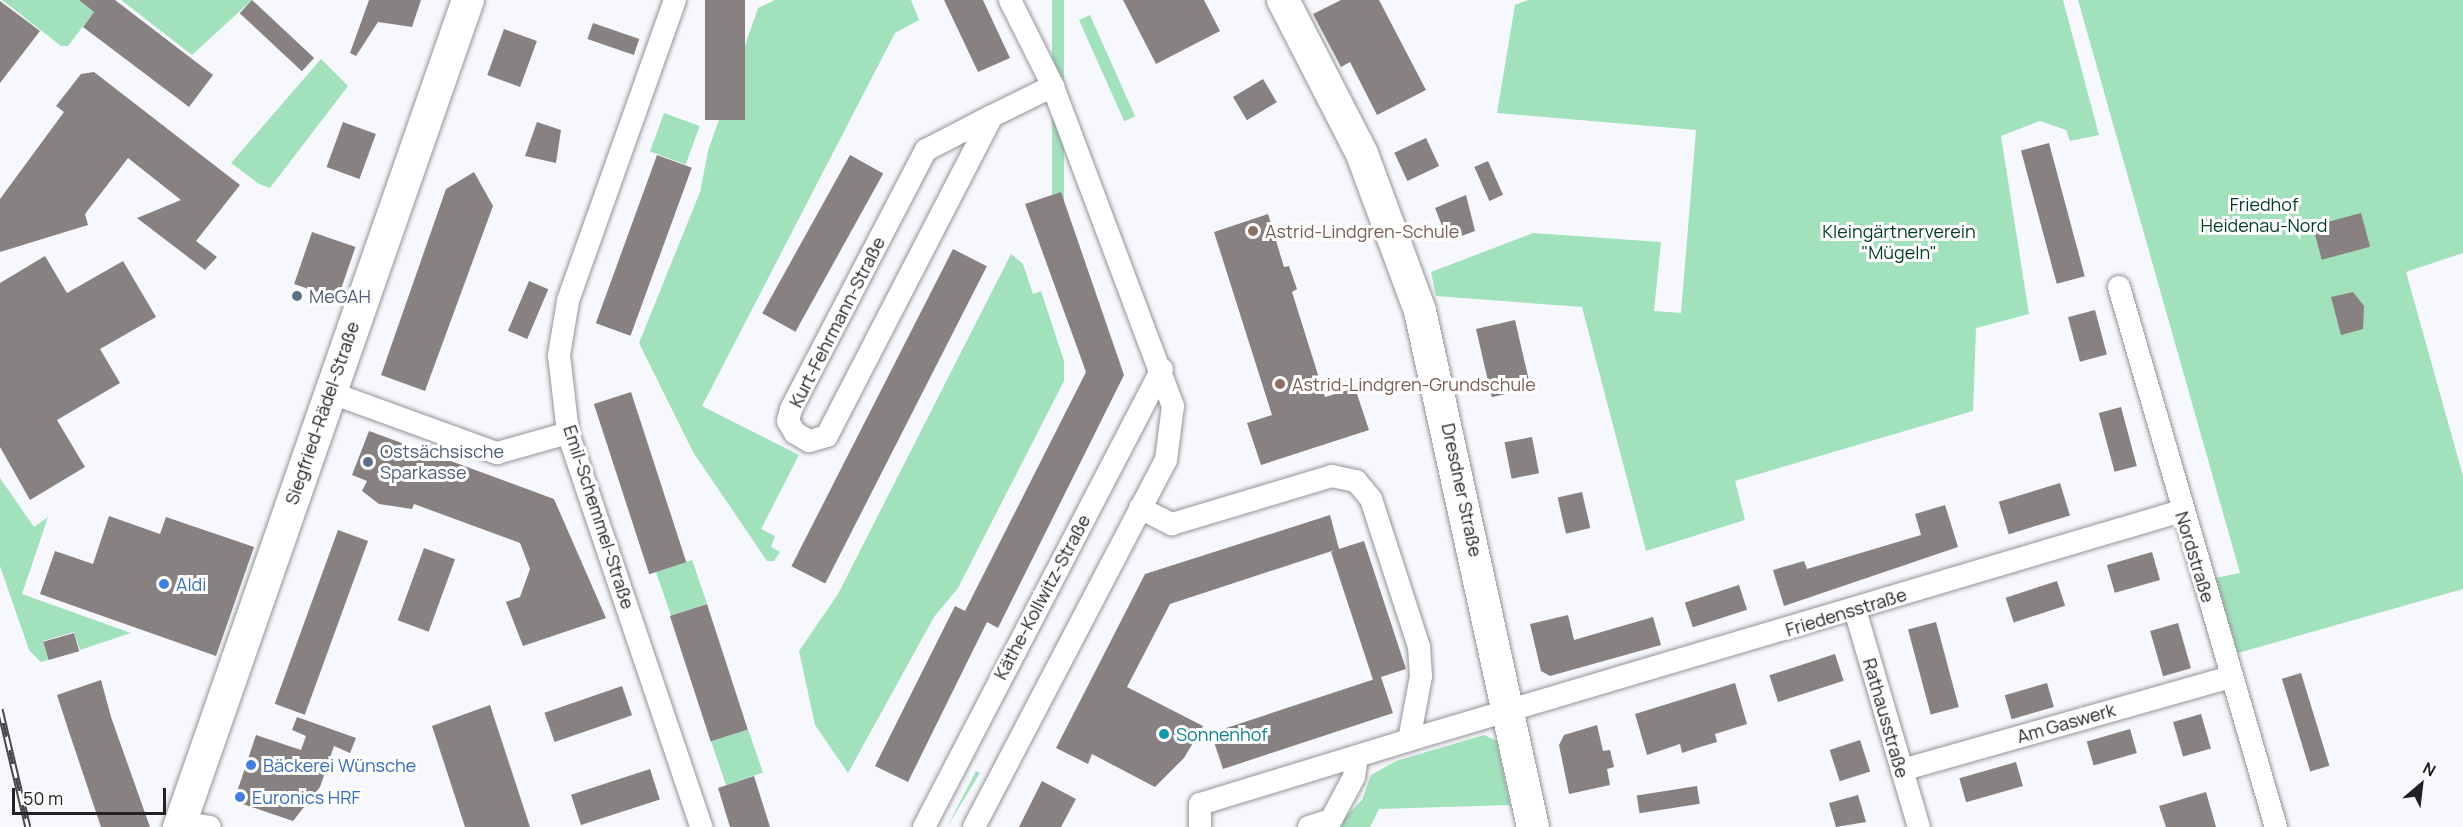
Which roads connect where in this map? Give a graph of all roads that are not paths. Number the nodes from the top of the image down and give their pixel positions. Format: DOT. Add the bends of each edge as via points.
graph roads {
  1 [pos="468,0"];
  2 [pos="675,0"];
  3 [pos="1010,0"];
  4 [pos="1283,0"];
  5 [pos="1053,86"];
  6 [pos="992,116"];
  7 [pos="2119,287"];
  8 [pos="1162,369"];
  9 [pos="329,392"];
  10 [pos="568,433"];
  11 [pos="1140,508"];
  12 [pos="2181,510"];
  13 [pos="1854,610"];
  14 [pos="2231,676"];
  15 [pos="1510,712"];
  16 [pos="1409,740"];
  17 [pos="1357,756"];
  18 [pos="1902,770"];
  19 [pos="179,825"];
  20 [pos="210,827"];
  21 [pos="701,827"];
  22 [pos="924,827"];
  23 [pos="974,827"];
  24 [pos="1200,827"];
  25 [pos="1309,827"];
  26 [pos="1533,827"];
  27 [pos="1919,827"];
  28 [pos="2276,827"];
  1 -- 9 [label="street, Siegfried-Rädel-Straße"];
  2 -- 10 [label="street, Emil-Schemmel-Straße" via="568,301 559,355"];
  3 -- 5 [label="street"];
  4 -- 15 [label="street, Dresdner Straße" via="1396,237 1447,418"];
  5 -- 6 [label="street, Kurt-Fehrmann-Straße"];
  5 -- 8 [label="street"];
  6 -- 6 [label="street, Kurt-Fehrmann-Straße" via="926,150 791,409 788,422 795,433 809,441 827,436"];
  7 -- 12 [label="street, Nordstraße"];
  8 -- 11 [label="street" via="1173,406 1166,460"];
  8 -- 22 [label="street, Käthe-Kollwitz-Straße"];
  9 -- 10 [label="street" via="496,453"];
  9 -- 19 [label="street, Siegfried-Rädel-Straße"];
  10 -- 21 [label="street, Emil-Schemmel-Straße"];
  11 -- 16 [label="street" via="1173,524 1332,476 1356,481 1371,499 1419,647 1421,676"];
  11 -- 23 [label="street"];
  12 -- 13 [label="street, Friedensstraße"];
  12 -- 14 [label="street, Nordstraße"];
  13 -- 15 [label="street, Friedensstraße"];
  13 -- 18 [label="street, Rathausstraße"];
  14 -- 18 [label="street, Am Gaswerk"];
  14 -- 28 [label="street, Nordstraße"];
  15 -- 16 [label="street, Friedensstraße"];
  15 -- 26 [label="street, Dresdner Straße"];
  16 -- 17 [label="street, Friedensstraße"];
  17 -- 24 [label="street, Friedensstraße" via="1200,804"];
  17 -- 25 [label="street" via="1354,777 1331,820"];
  18 -- 27 [label="street, Rathausstraße"];
  19 -- 20 [label="street"];
}
